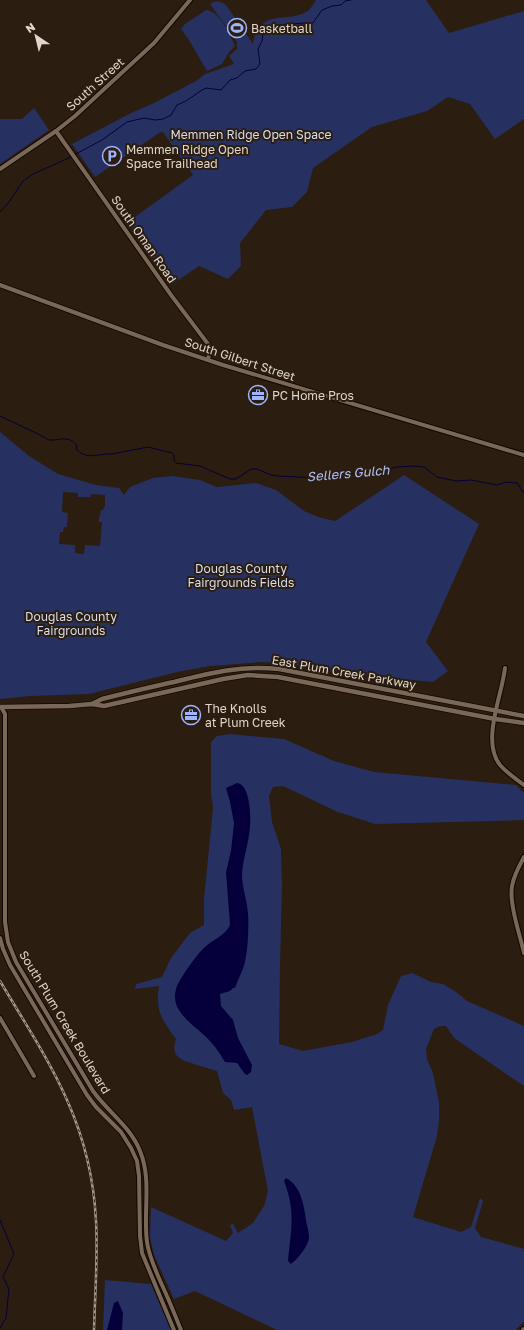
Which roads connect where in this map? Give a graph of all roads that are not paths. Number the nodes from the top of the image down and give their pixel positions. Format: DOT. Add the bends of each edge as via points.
graph roads {
  1 [pos="190,0"];
  2 [pos="56,131"];
  3 [pos="0,169"];
  4 [pos="0,285"];
  5 [pos="208,360"];
  6 [pos="524,455"];
  7 [pos="505,668"];
  8 [pos="92,704"];
  9 [pos="0,708"];
  10 [pos="496,711"];
  11 [pos="524,716"];
  12 [pos="495,719"];
  13 [pos="524,723"];
  14 [pos="524,785"];
  15 [pos="524,857"];
  16 [pos="0,938"];
  17 [pos="524,953"];
  18 [pos="0,1018"];
  19 [pos="34,1076"];
  20 [pos="174,1330"];
  21 [pos="181,1330"];
  1 -- 2 [label="street, South Street" via="138,59"];
  2 -- 3 [label="street, South Street"];
  2 -- 5 [label="street, South Oman Road" via="208,344"];
  4 -- 5 [label="street, South Gilbert Street"];
  5 -- 6 [label="street, South Gilbert Street"];
  7 -- 10 [label="street"];
  8 -- 9 [label="main road, East Plum Creek Parkway"];
  8 -- 10 [label="main road, East Plum Creek Parkway" via="102,699 206,674 239,668 260,668"];
  8 -- 12 [label="main road, East Plum Creek Parkway" via="104,706 223,679 260,675"];
  9 -- 21 [label="street, South Plum Creek Boulevard" via="5,714 5,922 9,947 90,1087 126,1128 137,1145 146,1175 146,1231 149,1252"];
  10 -- 11 [label="main road, East Plum Creek Parkway"];
  10 -- 12 [label="street"];
  12 -- 13 [label="main road, East Plum Creek Parkway"];
  12 -- 14 [label="street" via="492,734 494,752 499,764"];
  15 -- 17 [label="street" via="514,877 511,899"];
  16 -- 20 [label="street, South Plum Creek Boulevard" via="10,965 77,1079 92,1102 121,1132 137,1161 142,1253"];
  18 -- 19 [label="street"];
}
